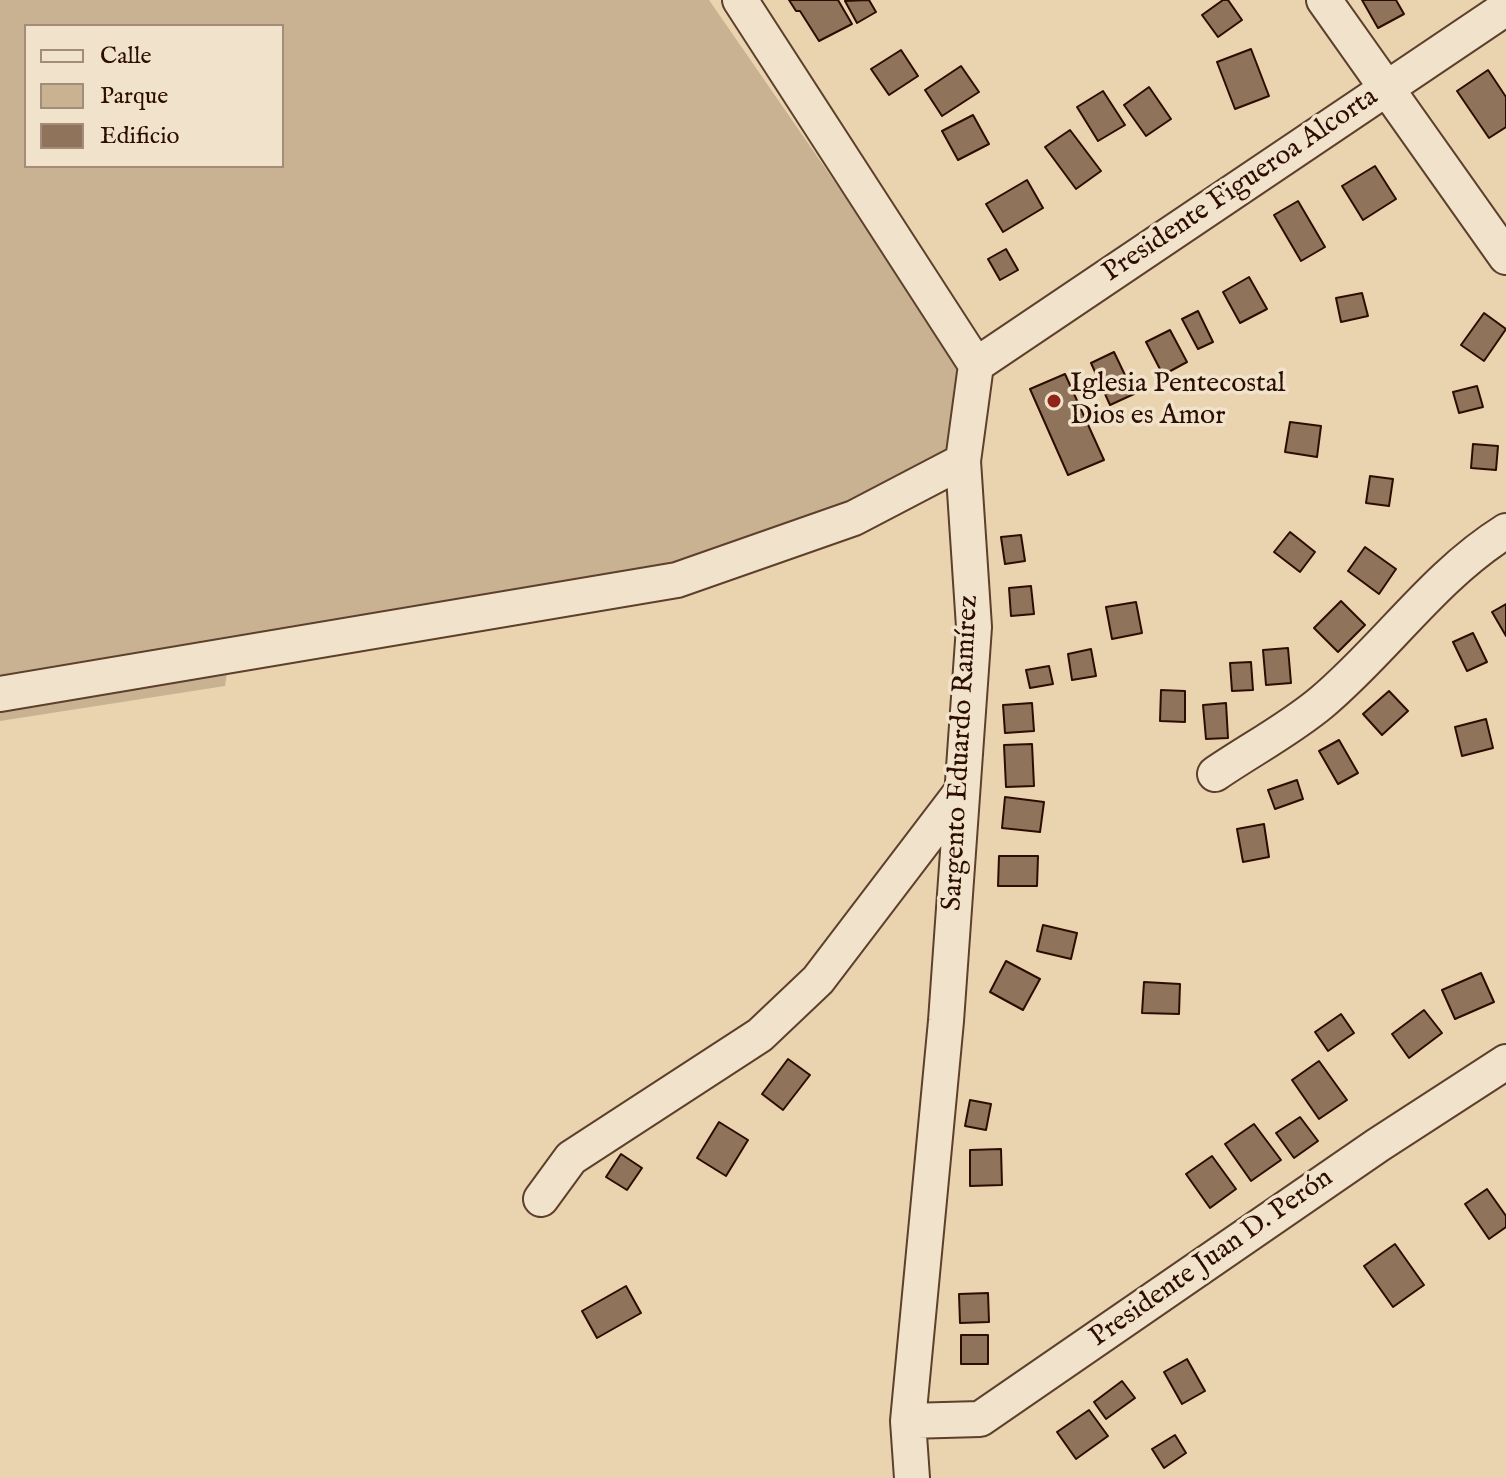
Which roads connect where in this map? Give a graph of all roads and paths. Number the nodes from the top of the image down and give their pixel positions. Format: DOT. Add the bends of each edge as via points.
graph roads {
  1 [pos="740,0"];
  2 [pos="1324,0"];
  3 [pos="1506,8"];
  4 [pos="1389,87"];
  5 [pos="1506,257"];
  6 [pos="976,365"];
  7 [pos="963,461"];
  8 [pos="1506,531"];
  9 [pos="0,694"];
  10 [pos="1215,774"];
  11 [pos="962,791"];
  12 [pos="1506,1062"];
  13 [pos="541,1199"];
  14 [pos="908,1421"];
  15 [pos="912,1478"];
  1 -- 6 [label="street"];
  2 -- 4 [label="street"];
  3 -- 4 [label="street, Presidente Figueroa Alcorta"];
  4 -- 5 [label="street"];
  4 -- 6 [label="street, Presidente Figueroa Alcorta"];
  6 -- 7 [label="street, Sargento Eduardo Ramírez"];
  7 -- 9 [label="street" via="854,518 677,580"];
  7 -- 11 [label="street, Sargento Eduardo Ramírez" via="974,627"];
  8 -- 10 [label="street" via="1484,544 1404,618 1322,702"];
  11 -- 13 [label="street" via="818,980 760,1035 571,1158"];
  11 -- 14 [label="street, Sargento Eduardo Ramírez"];
  12 -- 14 [label="street, Presidente Juan D. Perón" via="980,1419"];
  14 -- 15 [label="street, Sargento Eduardo Ramírez"];
}
